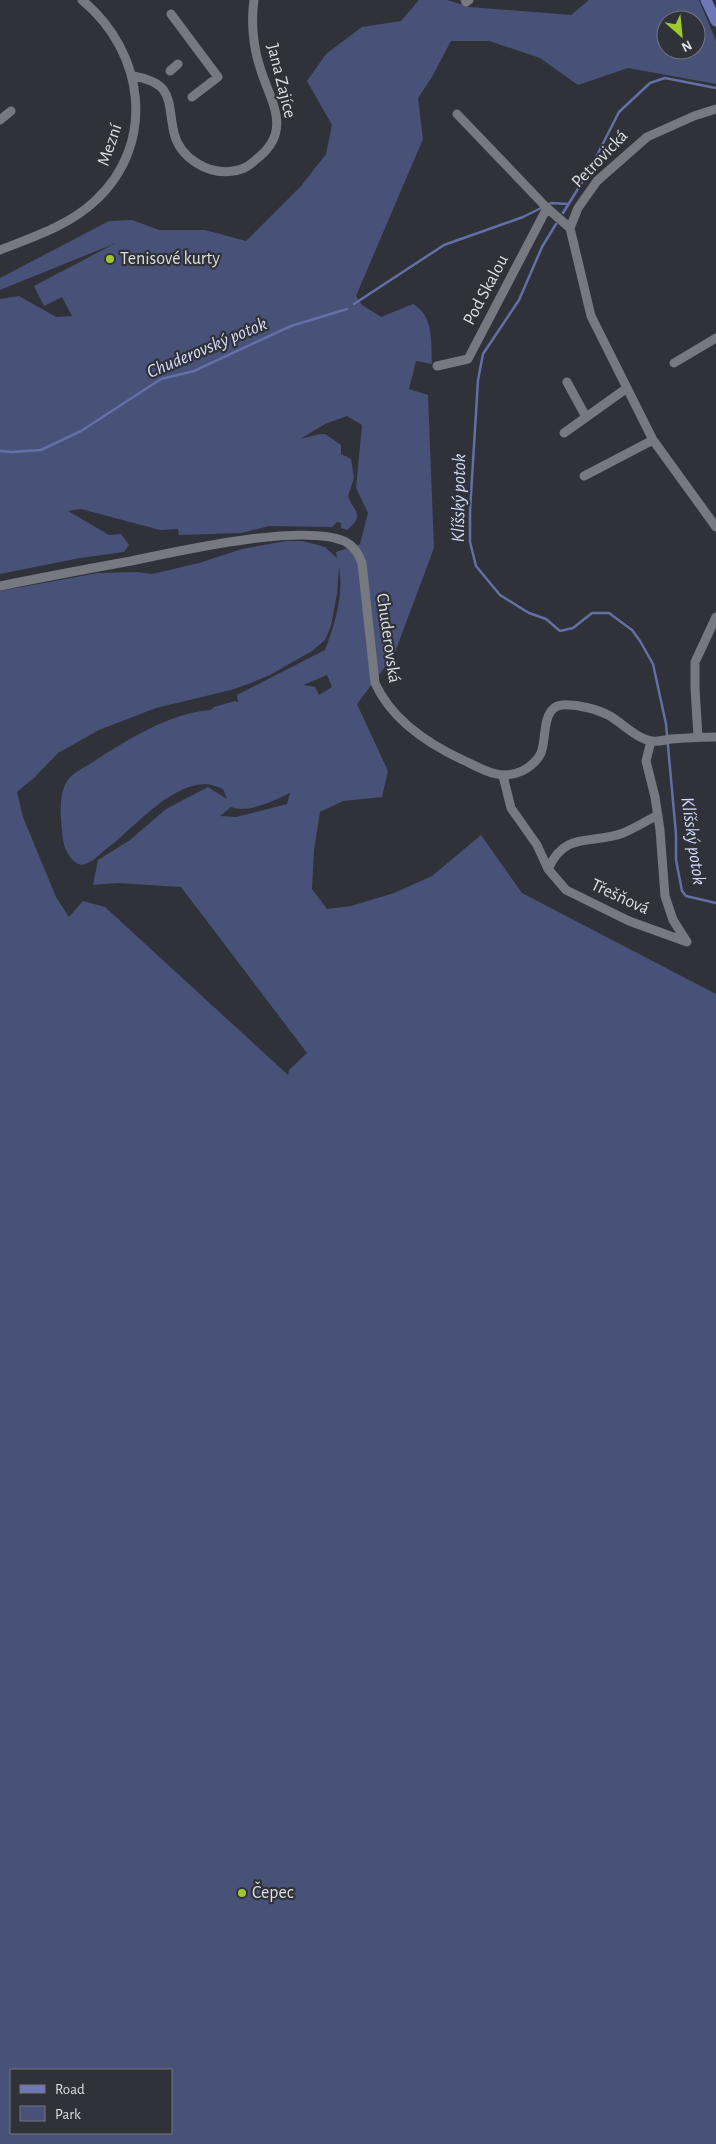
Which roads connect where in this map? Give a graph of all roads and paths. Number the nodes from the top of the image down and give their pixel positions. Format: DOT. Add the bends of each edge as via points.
graph roads {
  1 [pos="82,0"];
  2 [pos="254,0"];
  3 [pos="465,0"];
  4 [pos="469,0"];
  5 [pos="706,0"];
  6 [pos="171,14"];
  7 [pos="716,21"];
  8 [pos="178,64"];
  9 [pos="170,71"];
  10 [pos="133,76"];
  11 [pos="192,97"];
  12 [pos="716,109"];
  13 [pos="11,111"];
  14 [pos="457,114"];
  15 [pos="0,120"];
  16 [pos="545,206"];
  17 [pos="570,228"];
  18 [pos="0,250"];
  19 [pos="716,338"];
  20 [pos="674,363"];
  21 [pos="437,366"];
  22 [pos="567,382"];
  23 [pos="627,388"];
  24 [pos="586,417"];
  25 [pos="564,433"];
  26 [pos="653,440"];
  27 [pos="584,476"];
  28 [pos="716,527"];
  29 [pos="0,586"];
  30 [pos="716,617"];
  31 [pos="698,737"];
  32 [pos="716,737"];
  33 [pos="651,741"];
  34 [pos="503,776"];
  35 [pos="658,815"];
  36 [pos="548,869"];
  1 -- 10 [label="street, Mezní" via="112,32"];
  2 -- 10 [label="street, Jana Zajíce" via="257,54 277,123 276,135 270,146 243,170 220,172 197,163 177,142 168,97 149,79"];
  3 -- 4 [label="street"];
  5 -- 7 [label="main road"];
  6 -- 11 [label="street" via="218,77"];
  8 -- 9 [label="street"];
  10 -- 18 [label="street, Mezní" via="136,101 130,148 112,183 74,218"];
  12 -- 17 [label="street, Petrovická" via="646,137 597,181 578,208"];
  13 -- 15 [label="street"];
  14 -- 16 [label="street"];
  16 -- 17 [label="street"];
  16 -- 21 [label="street, Pod Skalou" via="468,359"];
  17 -- 23 [label="street" via="591,316"];
  19 -- 20 [label="street"];
  22 -- 24 [label="street"];
  23 -- 24 [label="street"];
  23 -- 26 [label="street"];
  24 -- 25 [label="street"];
  26 -- 27 [label="street"];
  26 -- 28 [label="street"];
  29 -- 34 [label="street, Chuderovská" via="189,549 269,538 302,535 346,542 362,563 375,684 385,702 430,742 489,773"];
  30 -- 31 [label="street" via="695,662"];
  31 -- 32 [label="street"];
  31 -- 33 [label="street"];
  33 -- 34 [label="street" via="608,715 576,705 560,705 550,711 543,747 536,761 521,771"];
  33 -- 35 [label="street" via="646,761"];
  34 -- 36 [label="street, Třešňová" via="511,808 537,845"];
  35 -- 36 [label="street" via="622,833 574,841 554,856"];
  35 -- 36 [label="street, Třešňová" via="665,896 673,920 687,942 629,921 566,890"];
}
